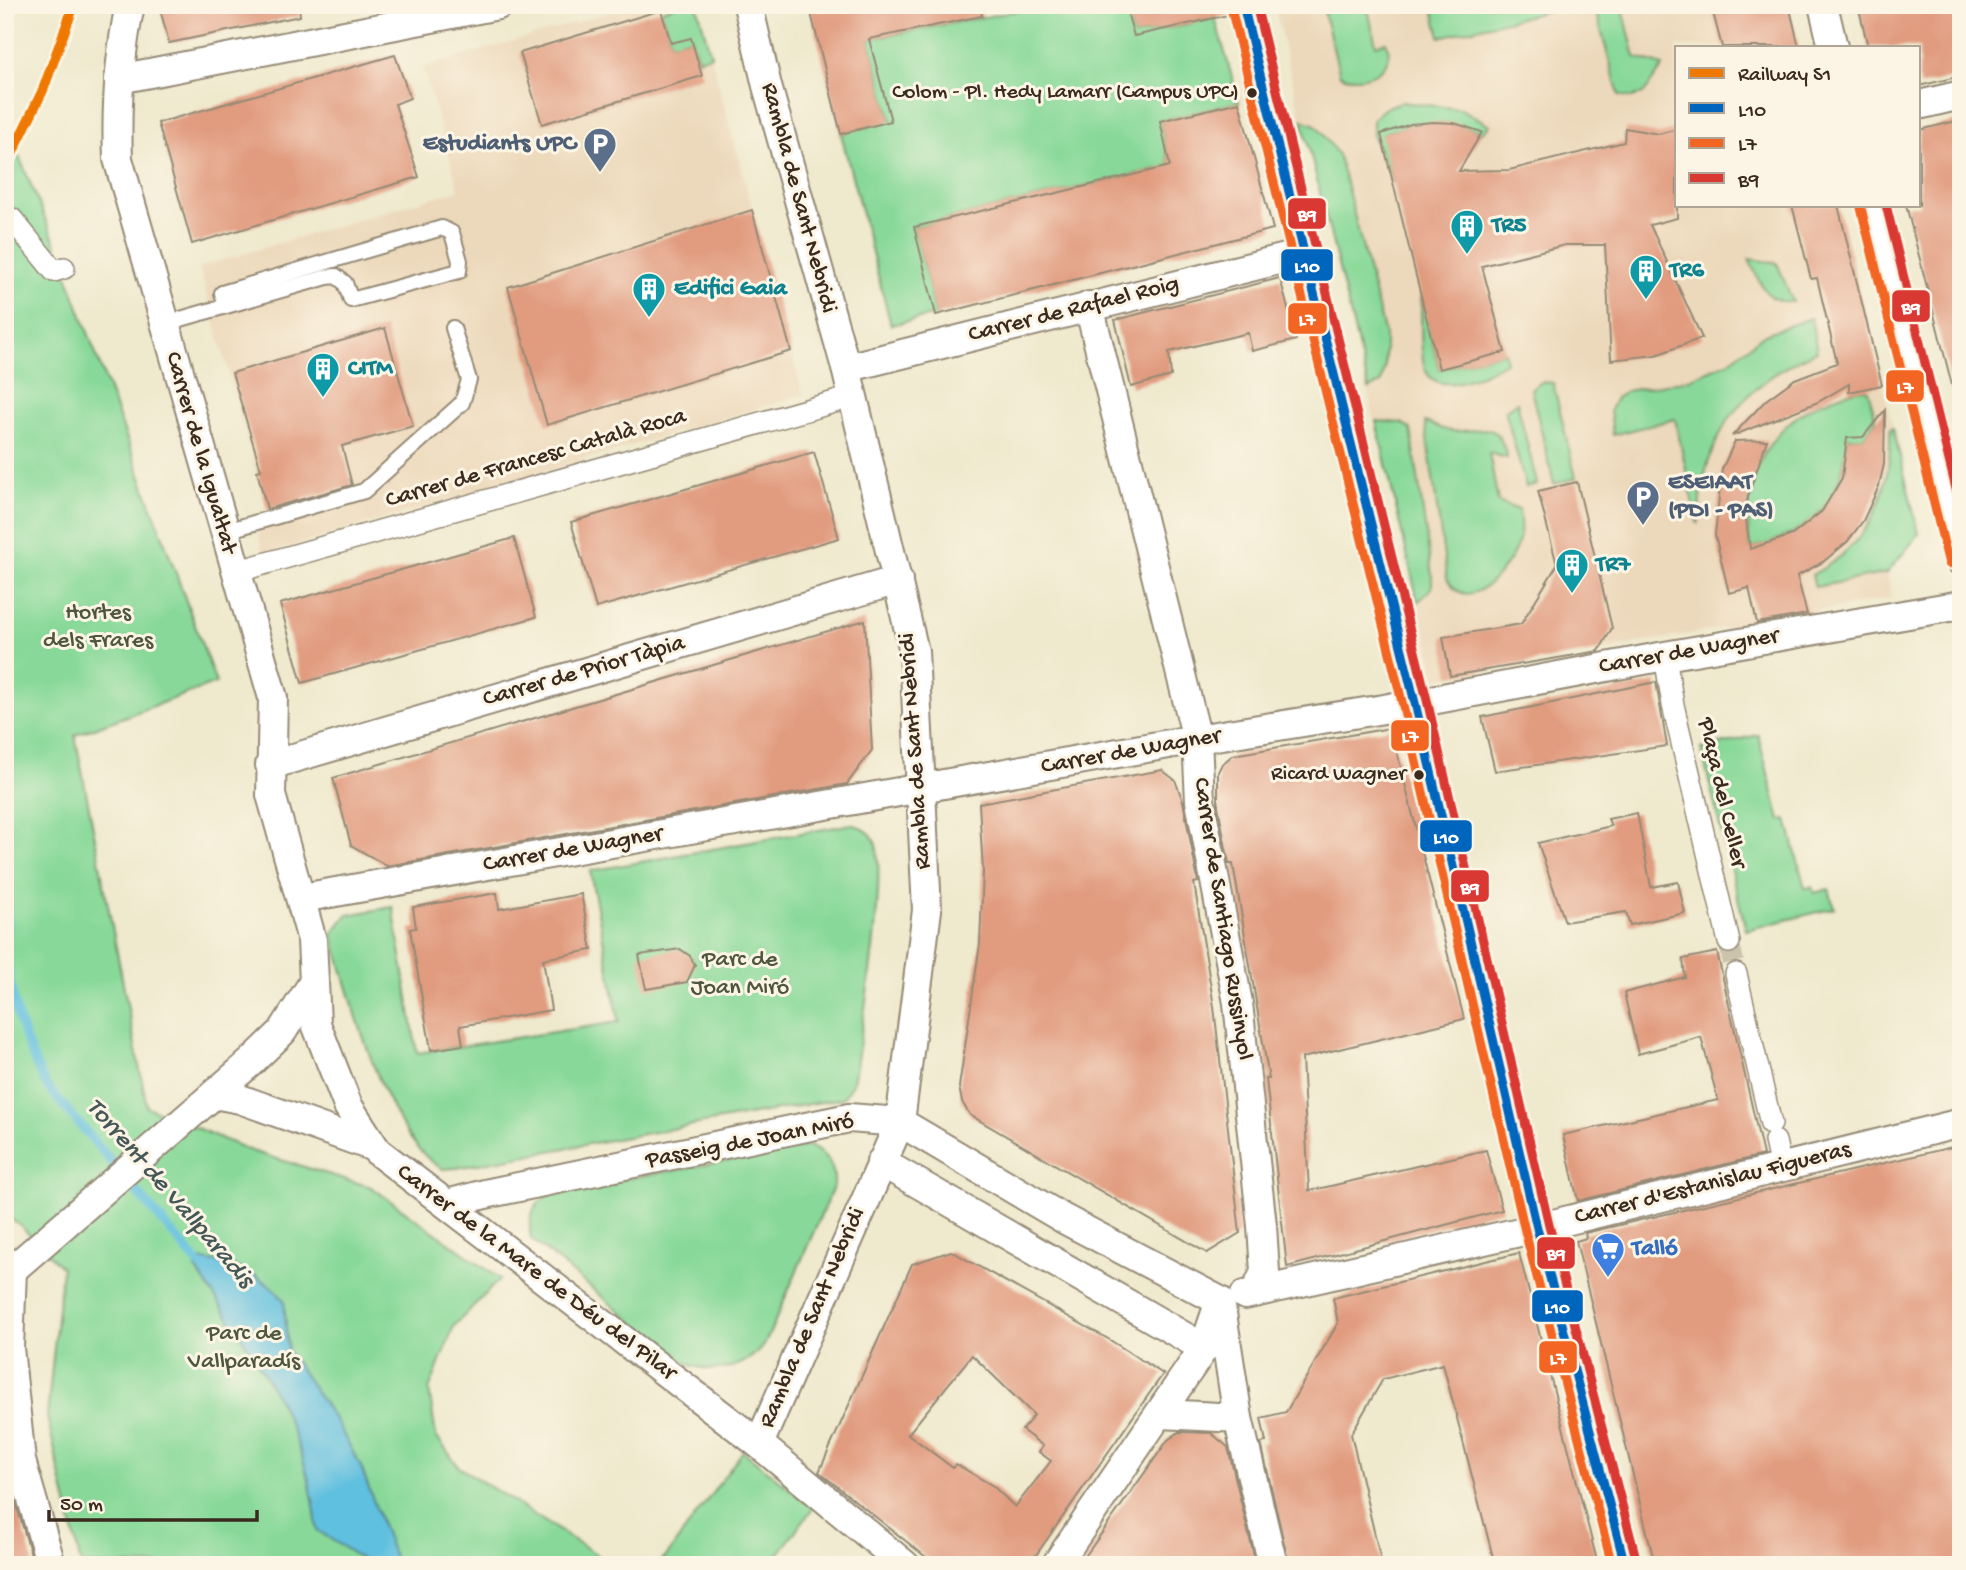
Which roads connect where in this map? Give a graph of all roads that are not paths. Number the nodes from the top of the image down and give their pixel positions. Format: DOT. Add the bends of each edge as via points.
graph roads {
  1 [pos="130,5"];
  2 [pos="498,5"];
  3 [pos="748,5"];
  4 [pos="1243,5"];
  5 [pos="1823,5"];
  6 [pos="1833,46"];
  7 [pos="119,79"];
  8 [pos="1961,95"];
  9 [pos="1920,105"];
  10 [pos="1873,206"];
  11 [pos="12,219"];
  12 [pos="1302,254"];
  13 [pos="64,268"];
  14 [pos="226,306"];
  15 [pos="1089,306"];
  16 [pos="163,324"];
  17 [pos="453,328"];
  18 [pos="846,368"];
  19 [pos="852,397"];
  20 [pos="223,532"];
  21 [pos="1961,561"];
  22 [pos="235,572"];
  23 [pos="898,580"];
  24 [pos="1961,605"];
  25 [pos="1665,656"];
  26 [pos="1415,704"];
  27 [pos="1197,739"];
  28 [pos="270,765"];
  29 [pos="921,787"];
  30 [pos="302,898"];
  31 [pos="1729,942"];
  32 [pos="1736,974"];
  33 [pos="313,983"];
  34 [pos="214,1094"];
  35 [pos="900,1122"];
  36 [pos="1961,1123"];
  37 [pos="1776,1144"];
  38 [pos="374,1147"];
  39 [pos="881,1162"];
  40 [pos="447,1204"];
  41 [pos="1537,1228"];
  42 [pos="9,1265"];
  43 [pos="1256,1291"];
  44 [pos="1220,1301"];
  45 [pos="1204,1348"];
  46 [pos="1161,1414"];
  47 [pos="1238,1418"];
  48 [pos="759,1444"];
  49 [pos="13,1460"];
  50 [pos="51,1565"];
  51 [pos="905,1565"];
  52 [pos="1056,1565"];
  53 [pos="1273,1565"];
  54 [pos="1625,1565"];
  1 -- 7 [label="street, Carrer de la Igualtat"];
  2 -- 7 [label="street"];
  3 -- 18 [label="street, Rambla de Sant Nebridi"];
  4 -- 12 [label="street"];
  5 -- 6 [label="street"];
  7 -- 16 [label="street, Carrer de la Igualtat" via="118,159"];
  8 -- 9 [label="street"];
  10 -- 21 [label="street"];
  11 -- 13 [label="street" via="54,271"];
  12 -- 15 [label="street, Carrer de Rafael Roig"];
  12 -- 26 [label="street"];
  14 -- 14 [label="lane" via="336,276 345,283 351,300 458,271 460,261 452,233 442,228 222,293"];
  14 -- 16 [label="lane"];
  15 -- 18 [label="street, Carrer de Rafael Roig"];
  15 -- 27 [label="street, Carrer de Santiago Russinyol"];
  16 -- 20 [label="street, Carrer de la Igualtat"];
  17 -- 20 [label="lane" via="469,380 462,403 365,491"];
  18 -- 19 [label="street, Rambla de Sant Nebridi"];
  19 -- 22 [label="street, Carrer de Francesc Català Roca"];
  19 -- 23 [label="street, Rambla de Sant Nebridi"];
  20 -- 22 [label="street, Carrer de la Igualtat"];
  22 -- 28 [label="street, Carrer de la Igualtat" via="273,698"];
  23 -- 28 [label="street, Carrer de Prior Tàpia"];
  23 -- 29 [label="street, Rambla de Sant Nebridi" via="914,651"];
  24 -- 25 [label="street, Carrer de Wagner"];
  25 -- 26 [label="street, Carrer de Wagner"];
  25 -- 31 [label="street, Plaça del Celler"];
  26 -- 27 [label="street, Carrer de Wagner"];
  26 -- 41 [label="street"];
  27 -- 29 [label="street, Carrer de Wagner"];
  27 -- 43 [label="street, Carrer de Santiago Russinyol" via="1200,801 1238,1003 1262,1226 1265,1272"];
  28 -- 30 [label="street, Carrer de la Igualtat" via="271,795"];
  29 -- 30 [label="street, Carrer de Wagner"];
  29 -- 35 [label="street, Rambla de Sant Nebridi" via="927,910"];
  30 -- 33 [label="street, Carrer de la Mare de Déu del Pilar" via="312,940"];
  32 -- 37 [label="street"];
  33 -- 34 [label="street" via="282,1032"];
  33 -- 38 [label="street, Carrer de la Mare de Déu del Pilar" via="316,1024 335,1078"];
  34 -- 38 [label="street" via="240,1098"];
  34 -- 42 [label="street" via="46,1241"];
  35 -- 39 [label="street, Rambla de Sant Nebridi"];
  35 -- 40 [label="street, Passeig de Joan Miró" via="849,1118"];
  35 -- 44 [label="street, Passeig de Joan Miró" via="1064,1219"];
  36 -- 37 [label="street, Carrer d'Estanislau Figueras"];
  37 -- 41 [label="street, Carrer d'Estanislau Figueras"];
  38 -- 40 [label="street, Carrer de la Mare de Déu del Pilar"];
  39 -- 45 [label="street, Passeig de Joan Miró"];
  39 -- 48 [label="street, Rambla de Sant Nebridi"];
  40 -- 48 [label="street, Carrer de la Mare de Déu del Pilar"];
  41 -- 43 [label="street, Carrer d'Estanislau Figueras"];
  41 -- 54 [label="street"];
  42 -- 49 [label="street"];
  43 -- 44 [label="street, Carrer d'Estanislau Figueras"];
  44 -- 45 [label="street"];
  44 -- 47 [label="street"];
  45 -- 46 [label="street"];
  46 -- 47 [label="street"];
  46 -- 52 [label="street"];
  47 -- 53 [label="street"];
  48 -- 51 [label="street, Carrer de la Mare de Déu del Pilar"];
  49 -- 50 [label="street"];
}
